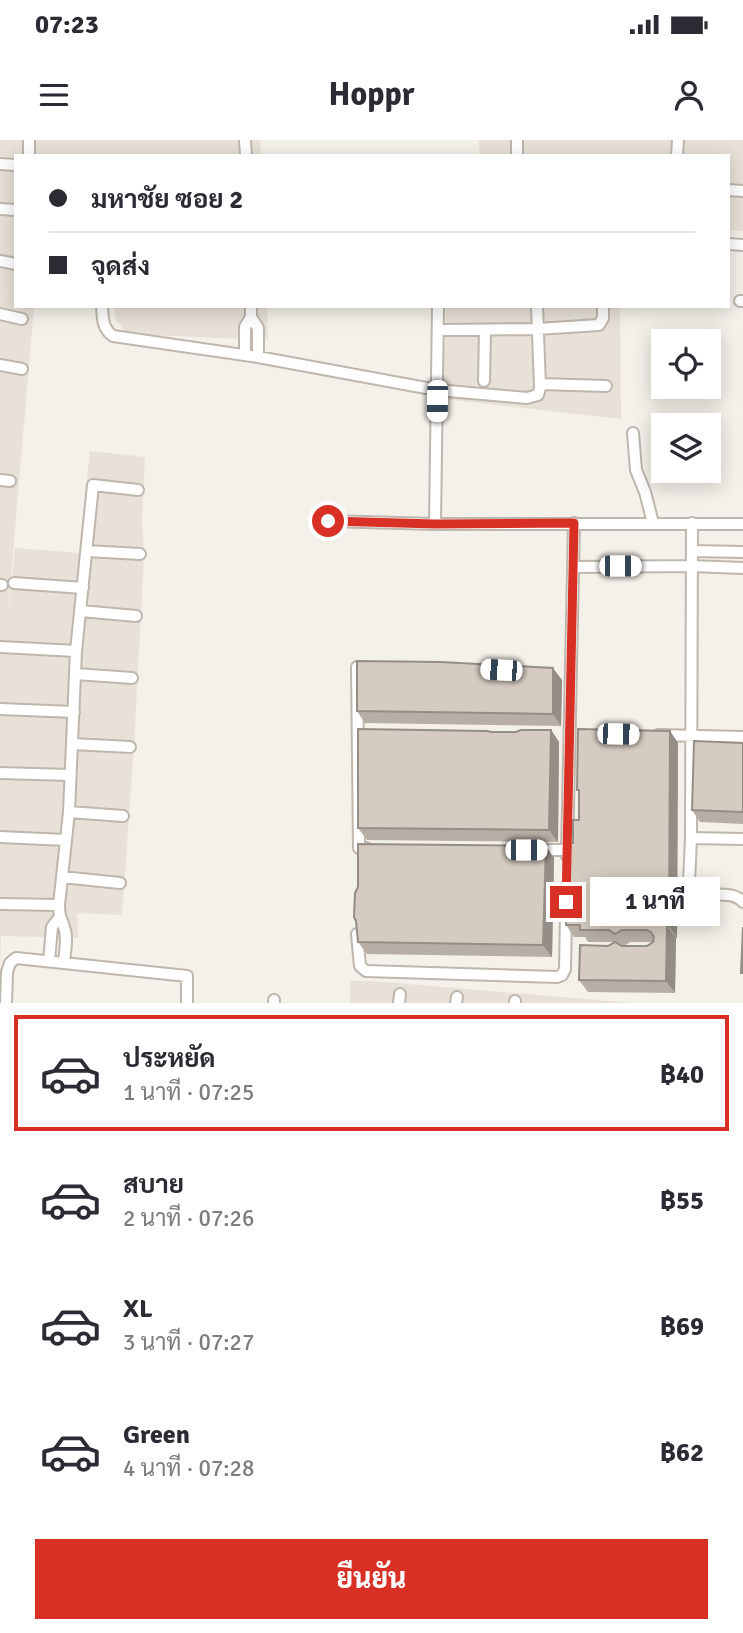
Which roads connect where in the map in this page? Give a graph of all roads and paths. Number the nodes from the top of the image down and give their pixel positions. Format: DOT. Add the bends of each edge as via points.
graph roads {
  1 [pos="103,308"];
  2 [pos="438,308"];
  3 [pos="537,308"];
  4 [pos="603,308"];
  5 [pos="251,312"];
  6 [pos="0,314"];
  7 [pos="22,319"];
  8 [pos="441,330"];
  9 [pos="537,330"];
  10 [pos="485,331"];
  11 [pos="245,355"];
  12 [pos="258,357"];
  13 [pos="0,365"];
  14 [pos="22,369"];
  15 [pos="484,381"];
  16 [pos="540,384"];
  17 [pos="606,386"];
  18 [pos="437,390"];
  19 [pos="633,433"];
  20 [pos="138,490"];
  21 [pos="328,521"];
  22 [pos="574,523"];
  23 [pos="653,523"];
  24 [pos="692,523"];
  25 [pos="435,524"];
  26 [pos="743,524"];
  27 [pos="87,551"];
  28 [pos="692,551"];
  29 [pos="743,552"];
  30 [pos="140,554"];
  31 [pos="691,566"];
  32 [pos="573,567"];
  33 [pos="743,568"];
  34 [pos="5,584"];
  35 [pos="83,587"];
  36 [pos="80,611"];
  37 [pos="136,616"];
  38 [pos="0,647"];
  39 [pos="76,651"];
  40 [pos="357,667"];
  41 [pos="558,673"];
  42 [pos="571,673"];
  43 [pos="76,674"];
  44 [pos="132,678"];
  45 [pos="0,709"];
  46 [pos="74,712"];
  47 [pos="358,733"];
  48 [pos="371,733"];
  49 [pos="570,733"];
  50 [pos="583,733"];
  51 [pos="651,735"];
  52 [pos="691,736"];
  53 [pos="743,737"];
  54 [pos="73,744"];
  55 [pos="130,747"];
  56 [pos="0,773"];
  57 [pos="70,775"];
  58 [pos="69,812"];
  59 [pos="123,816"];
  60 [pos="0,837"];
  61 [pos="691,838"];
  62 [pos="743,839"];
  63 [pos="66,840"];
  64 [pos="359,848"];
  65 [pos="372,848"];
  66 [pos="526,850"];
  67 [pos="567,850"];
  68 [pos="359,861"];
  69 [pos="567,863"];
  70 [pos="62,877"];
  71 [pos="120,883"];
  72 [pos="743,902"];
  73 [pos="0,904"];
  74 [pos="59,905"];
  75 [pos="566,914"];
  76 [pos="59,918"];
  77 [pos="357,934"];
  78 [pos="565,950"];
  79 [pos="578,950"];
  80 [pos="49,961"];
  81 [pos="64,962"];
  82 [pos="6,1003"];
  83 [pos="187,1003"];
  1 -- 11 [label="street" via="103,324 113,336"];
  2 -- 18 [label="street"];
  3 -- 9 [label="street"];
  4 -- 9 [label="street" via="599,325"];
  5 -- 11 [label="street" via="245,327"];
  5 -- 12 [label="street" via="258,328"];
  6 -- 7 [label="street"];
  8 -- 10 [label="street"];
  9 -- 10 [label="street"];
  9 -- 16 [label="street"];
  10 -- 15 [label="street"];
  11 -- 12 [label="street"];
  12 -- 18 [label="street"];
  13 -- 14 [label="street"];
  16 -- 17 [label="street"];
  16 -- 18 [label="street" via="538,395 527,398"];
  18 -- 25 [label="street"];
  19 -- 23 [label="street" via="636,470"];
  20 -- 27 [label="street" via="93,485"];
  21 -- 25 [label="street"];
  22 -- 23 [label="street"];
  22 -- 25 [label="street"];
  22 -- 32 [label="street"];
  23 -- 24 [label="street"];
  24 -- 26 [label="street"];
  24 -- 28 [label="street"];
  27 -- 30 [label="street"];
  27 -- 35 [label="street"];
  28 -- 29 [label="street"];
  28 -- 31 [label="street"];
  31 -- 32 [label="street"];
  31 -- 33 [label="street"];
  31 -- 52 [label="street"];
  32 -- 42 [label="street"];
  34 -- 35 [label="street"];
  35 -- 36 [label="street"];
  36 -- 37 [label="street"];
  36 -- 39 [label="street"];
  38 -- 39 [label="street"];
  39 -- 43 [label="street"];
  40 -- 47 [label="street"];
  41 -- 42 [label="street"];
  42 -- 49 [label="street"];
  43 -- 44 [label="street"];
  43 -- 46 [label="street"];
  45 -- 46 [label="street"];
  46 -- 54 [label="street"];
  47 -- 48 [label="street"];
  47 -- 64 [label="street"];
  49 -- 50 [label="street"];
  49 -- 67 [label="street"];
  51 -- 52 [label="street"];
  52 -- 53 [label="street"];
  52 -- 61 [label="street"];
  54 -- 55 [label="street"];
  54 -- 57 [label="street"];
  56 -- 57 [label="street"];
  57 -- 58 [label="street"];
  58 -- 59 [label="street"];
  58 -- 63 [label="street"];
  60 -- 63 [label="street"];
  61 -- 62 [label="street"];
  61 -- 72 [label="street" via="692,889 733,895"];
  63 -- 70 [label="street"];
  64 -- 65 [label="street"];
  64 -- 68 [label="street"];
  66 -- 67 [label="street"];
  67 -- 69 [label="street"];
  70 -- 71 [label="street"];
  70 -- 74 [label="street"];
  73 -- 74 [label="street"];
  74 -- 76 [label="street"];
  75 -- 78 [label="street"];
  76 -- 80 [label="street" via="52,927"];
  76 -- 81 [label="street" via="66,937"];
  77 -- 78 [label="street" via="360,967 366,971 557,977 565,969"];
  78 -- 79 [label="street"];
  80 -- 81 [label="street"];
  80 -- 82 [label="street" via="16,958 10,963"];
  81 -- 83 [label="street" via="187,976"];
}
